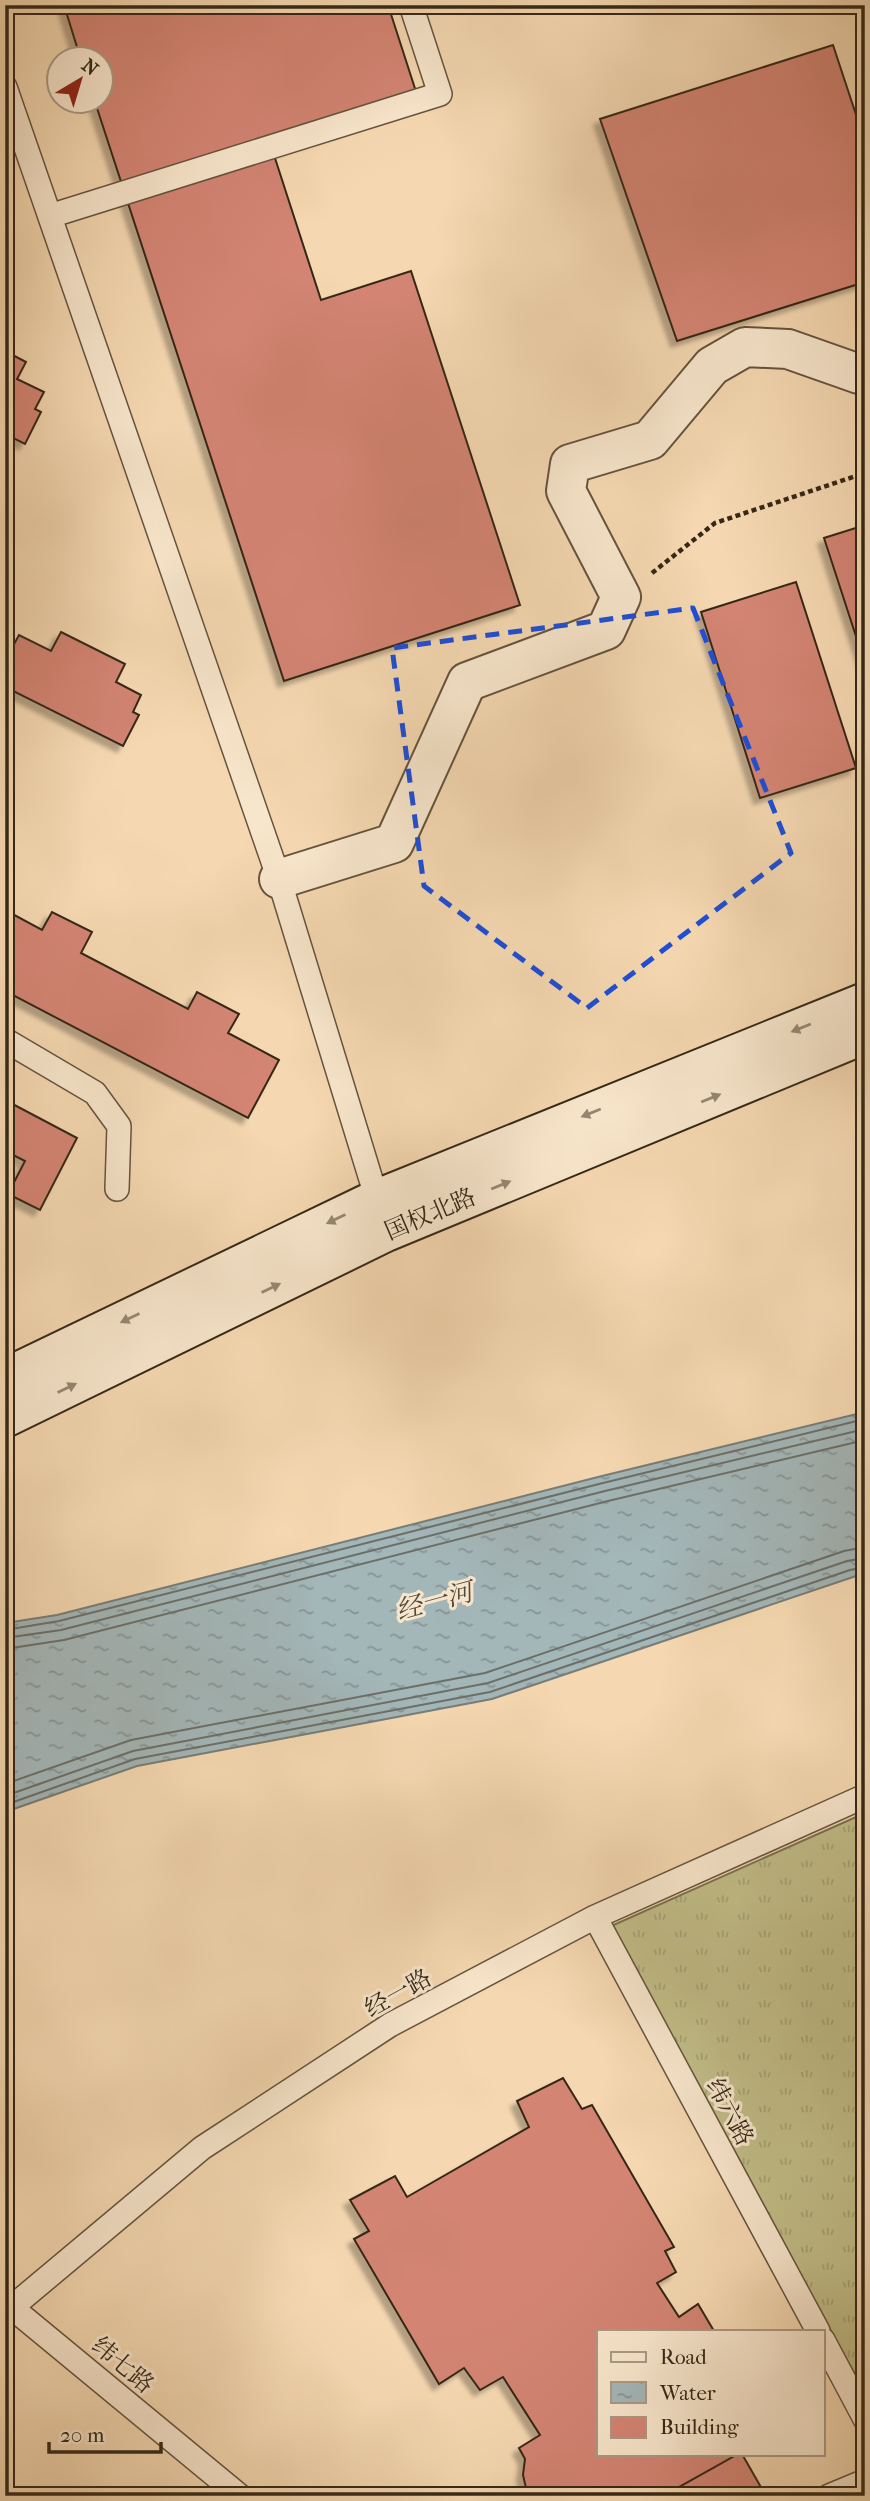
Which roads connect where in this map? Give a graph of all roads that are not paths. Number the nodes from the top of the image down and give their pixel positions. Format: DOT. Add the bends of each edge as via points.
graph roads {
  1 [pos="411,5"];
  2 [pos="5,87"];
  3 [pos="50,216"];
  4 [pos="865,373"];
  5 [pos="279,879"];
  6 [pos="865,1002"];
  7 [pos="865,1034"];
  8 [pos="5,1040"];
  9 [pos="117,1189"];
  10 [pos="382,1216"];
  11 [pos="5,1378"];
  12 [pos="5,1418"];
  13 [pos="865,1796"];
  14 [pos="595,1917"];
  15 [pos="7,2308"];
  16 [pos="817,2330"];
  17 [pos="824,2342"];
  18 [pos="865,2419"];
  19 [pos="865,2481"];
  20 [pos="240,2496"];
  21 [pos="829,2496"];
  1 -- 3 [label="lane" via="440,94"];
  2 -- 3 [label="lane"];
  3 -- 5 [label="lane"];
  4 -- 5 [label="main road" via="788,349 745,347 712,366 650,440 570,464 565,491 621,597 606,630 467,682 394,843"];
  5 -- 10 [label="lane"];
  6 -- 10 [label="main road, 国权北路, one-way"];
  10 -- 7 [label="main road, 国权北路, one-way"];
  8 -- 9 [label="lane" via="95,1093 119,1126"];
  10 -- 11 [label="main road, 国权北路, one-way"];
  12 -- 10 [label="main road, 国权北路, one-way"];
  13 -- 14 [label="lane, 经一路"];
  14 -- 15 [label="lane, 经一路" via="390,2025 202,2148"];
  14 -- 16 [label="lane, 纬六路"];
  15 -- 20 [label="lane, 纬七路"];
  17 -- 18 [label="lane"];
  19 -- 21 [label="lane"];
}
